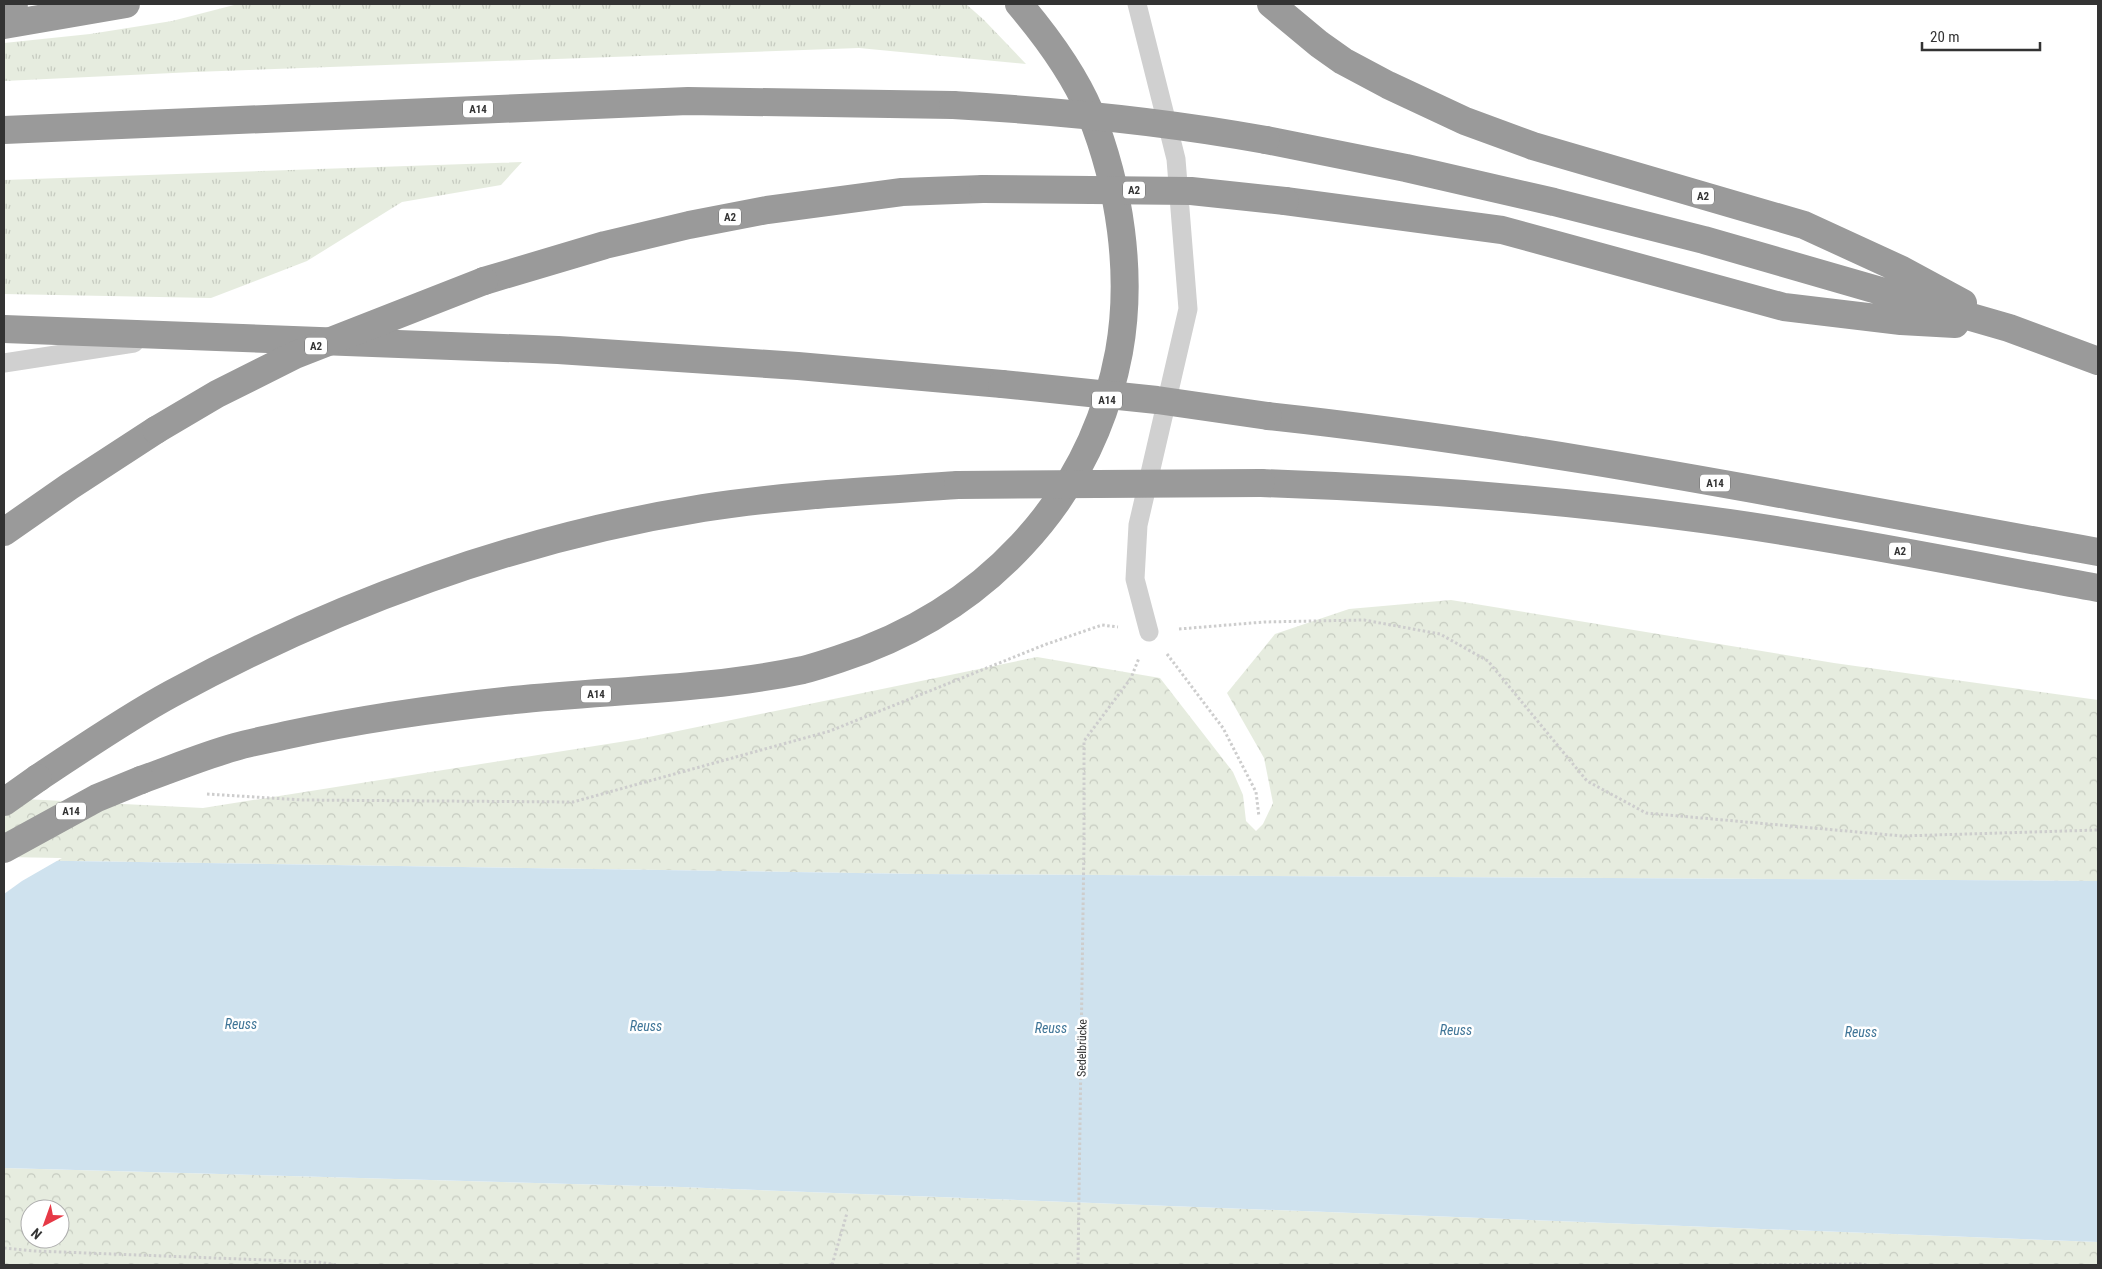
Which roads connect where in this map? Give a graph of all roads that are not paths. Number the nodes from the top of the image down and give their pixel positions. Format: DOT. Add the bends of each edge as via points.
graph roads {
  1 [pos="14,4"];
  2 [pos="126,4"];
  3 [pos="1019,4"];
  4 [pos="1137,4"];
  5 [pos="1271,4"];
  6 [pos="4,5"];
  7 [pos="4,25"];
  8 [pos="4,130"];
  9 [pos="2009,328"];
  10 [pos="4,329"];
  11 [pos="189,335"];
  12 [pos="2098,361"];
  13 [pos="4,363"];
  14 [pos="4,532"];
  15 [pos="2098,552"];
  16 [pos="2098,588"];
  17 [pos="1149,632"];
  18 [pos="4,802"];
  19 [pos="4,849"];
  1 -- 6 [label="highway"];
  2 -- 7 [label="highway"];
  3 -- 19 [label="highway, A14, bridge" via="1050,40 1090,112 1104,154 1116,201 1126,266 1123,328 1103,414 1080,463 1050,512 1009,560 962,600 912,630 870,649 805,670 696,687 515,700 327,726 235,747 97,798"];
  4 -- 17 [label="lane" via="1176,159 1188,308 1138,525 1135,579"];
  5 -- 9 [label="highway, A2" via="1343,61 1465,120 1533,146 1804,225 1902,270"];
  8 -- 9 [label="highway, A14, bridge" via="678,102 953,105 1104,116 1192,126 1266,140 1554,202 1704,240"];
  9 -- 12 [label="highway, A2"];
  9 -- 14 [label="highway, A2, bridge" via="1901,321 1784,307 1502,230 1285,201 1192,191 982,189 902,192 767,210 689,225 604,245 484,281 295,354 217,394 156,430"];
  10 -- 11 [label="highway, A14"];
  11 -- 13 [label="lane"];
  11 -- 15 [label="highway, A14, bridge" via="558,350 798,366 1157,400 1558,456"];
  16 -- 18 [label="highway, A2, bridge" via="1858,544 1691,518 1527,498 1261,483 958,485 809,494 702,508 600,529 489,559 410,585 280,638 171,695 100,736"];
}
